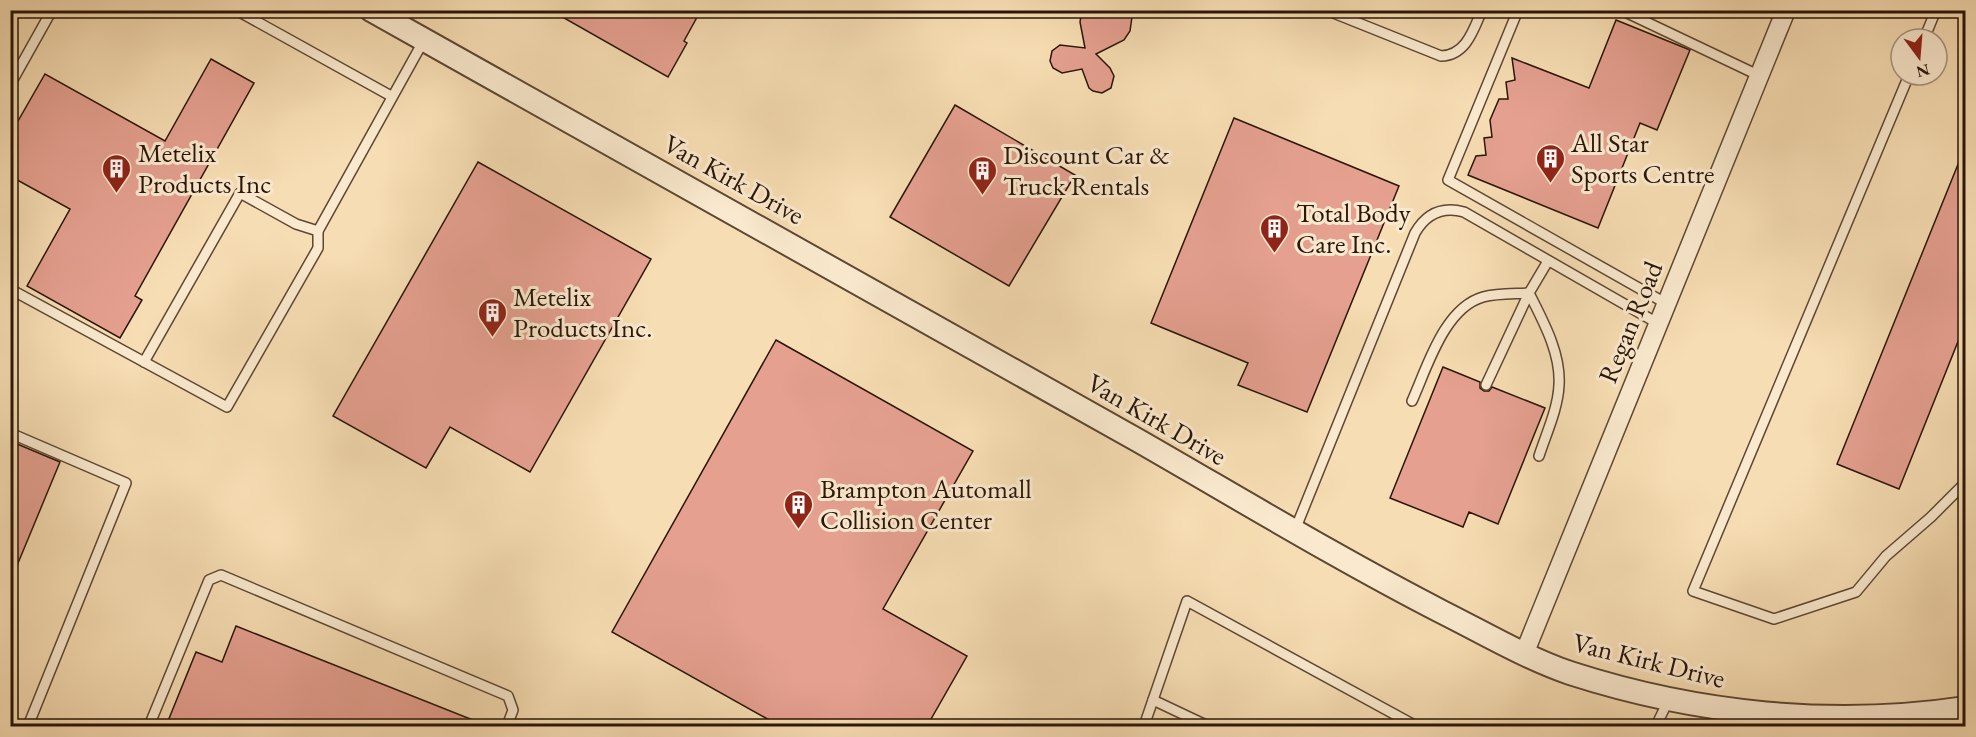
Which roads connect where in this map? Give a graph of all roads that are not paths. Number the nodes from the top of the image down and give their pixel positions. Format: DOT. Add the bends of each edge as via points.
graph roads {
  1 [pos="52,10"];
  2 [pos="236,10"];
  3 [pos="371,10"];
  4 [pos="1326,10"];
  5 [pos="1482,10"];
  6 [pos="1518,10"];
  7 [pos="1621,10"];
  8 [pos="1786,10"];
  9 [pos="1936,10"];
  10 [pos="1929,27"];
  11 [pos="424,40"];
  12 [pos="1760,76"];
  13 [pos="10,85"];
  14 [pos="1904,87"];
  15 [pos="391,96"];
  16 [pos="318,231"];
  17 [pos="1548,261"];
  18 [pos="10,289"];
  19 [pos="1529,293"];
  20 [pos="1667,304"];
  21 [pos="1659,324"];
  22 [pos="144,362"];
  23 [pos="1486,385"];
  24 [pos="1412,401"];
  25 [pos="10,433"];
  26 [pos="1539,456"];
  27 [pos="1965,482"];
  28 [pos="1295,530"];
  29 [pos="1524,654"];
  30 [pos="1669,699"];
  31 [pos="1153,700"];
  32 [pos="1965,708"];
  33 [pos="28,726"];
  34 [pos="149,726"];
  35 [pos="507,726"];
  36 [pos="1144,726"];
  37 [pos="1208,726"];
  38 [pos="1416,726"];
  39 [pos="1656,726"];
  1 -- 13 [label="lane"];
  2 -- 15 [label="lane"];
  3 -- 11 [label="street, Van Kirk Drive"];
  4 -- 5 [label="lane" via="1441,56 1451,56 1462,48"];
  6 -- 20 [label="lane" via="1448,180"];
  7 -- 12 [label="lane"];
  8 -- 12 [label="street, Regan Road"];
  9 -- 10 [label="lane"];
  11 -- 15 [label="lane"];
  11 -- 28 [label="street, Van Kirk Drive" via="858,280"];
  12 -- 20 [label="street, Regan Road"];
  14 -- 27 [label="lane" via="1693,591 1774,619 1856,592 1886,556"];
  15 -- 16 [label="lane"];
  16 -- 22 [label="lane" via="296,224 240,193"];
  16 -- 22 [label="lane" via="318,248 227,407"];
  17 -- 19 [label="lane"];
  17 -- 21 [label="lane"];
  17 -- 28 [label="lane" via="1464,212 1442,210 1421,222"];
  18 -- 22 [label="lane"];
  19 -- 23 [label="lane"];
  19 -- 24 [label="lane" via="1482,297 1462,308 1445,329"];
  19 -- 26 [label="lane" via="1552,345 1559,377 1554,412"];
  20 -- 21 [label="street, Regan Road"];
  21 -- 29 [label="street, Regan Road"];
  25 -- 33 [label="lane" via="126,483"];
  28 -- 29 [label="street, Van Kirk Drive"];
  29 -- 30 [label="street, Van Kirk Drive" via="1565,671"];
  30 -- 32 [label="street, Van Kirk Drive" via="1732,711 1857,718"];
  30 -- 39 [label="lane"];
  31 -- 36 [label="lane"];
  31 -- 37 [label="lane"];
  31 -- 38 [label="lane" via="1187,601"];
  34 -- 35 [label="lane" via="209,580 221,575 508,696 513,710"];
}
